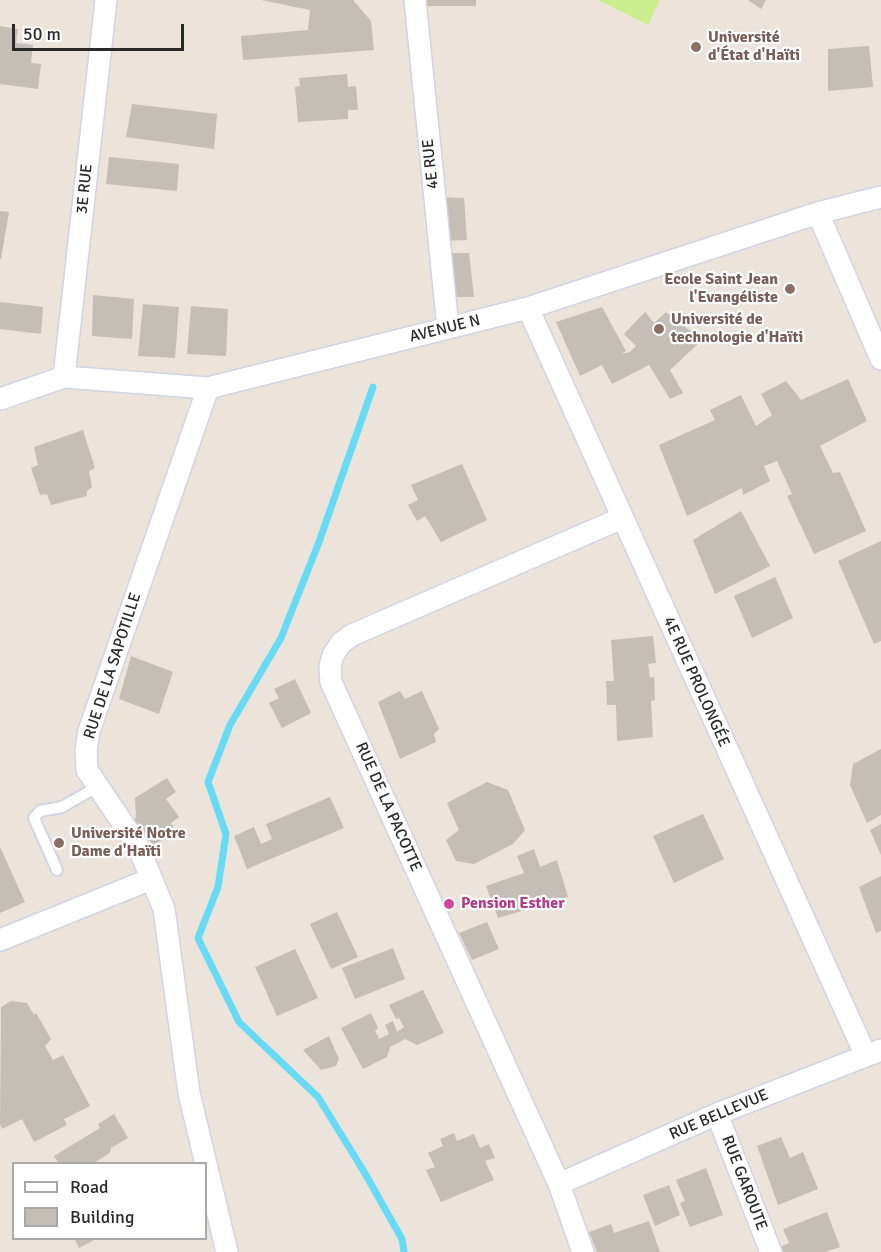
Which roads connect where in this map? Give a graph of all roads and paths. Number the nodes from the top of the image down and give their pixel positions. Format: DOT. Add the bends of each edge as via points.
graph roads {
  1 [pos="106,0"];
  2 [pos="415,0"];
  3 [pos="881,197"];
  4 [pos="818,213"];
  5 [pos="528,308"];
  6 [pos="448,328"];
  7 [pos="881,359"];
  8 [pos="64,377"];
  9 [pos="208,388"];
  10 [pos="0,399"];
  11 [pos="622,518"];
  12 [pos="97,787"];
  13 [pos="57,870"];
  14 [pos="151,879"];
  15 [pos="0,940"];
  16 [pos="873,1053"];
  17 [pos="717,1114"];
  18 [pos="205,1162"];
  19 [pos="207,1168"];
  20 [pos="559,1184"];
  21 [pos="227,1252"];
  22 [pos="583,1252"];
  23 [pos="771,1252"];
  1 -- 8 [label="street, 3E RUE"];
  2 -- 6 [label="street, 4E RUE"];
  3 -- 4 [label="street, AVENUE N"];
  4 -- 5 [label="street, AVENUE N"];
  4 -- 7 [label="street"];
  5 -- 6 [label="street, AVENUE N"];
  5 -- 11 [label="street, 4E RUE PROLONGÉE"];
  6 -- 9 [label="street, AVENUE N"];
  8 -- 9 [label="street, AVENUE N"];
  8 -- 10 [label="street, AVENUE N"];
  9 -- 12 [label="street, RUE DE LA SAPOTILLE" via="89,731 87,770"];
  11 -- 16 [label="street, 4E RUE PROLONGÉE"];
  11 -- 20 [label="street, RUE DE LA PACOTTE" via="352,635 340,643 330,667 331,682"];
  12 -- 13 [label="lane" via="34,818"];
  12 -- 14 [label="street, RUE DE LA SAPOTILLE" via="138,846"];
  14 -- 15 [label="street"];
  14 -- 18 [label="street, RUE DE LA SAPOTILLE" via="164,909 189,1093"];
  16 -- 17 [label="street, RUE BELLEVUE"];
  17 -- 20 [label="street, RUE BELLEVUE"];
  17 -- 23 [label="street, RUE GAROUTE"];
  19 -- 21 [label="street, RUE DE LA SAPOTILLE"];
  20 -- 22 [label="street, RUE DE LA PACOTTE"];
}
